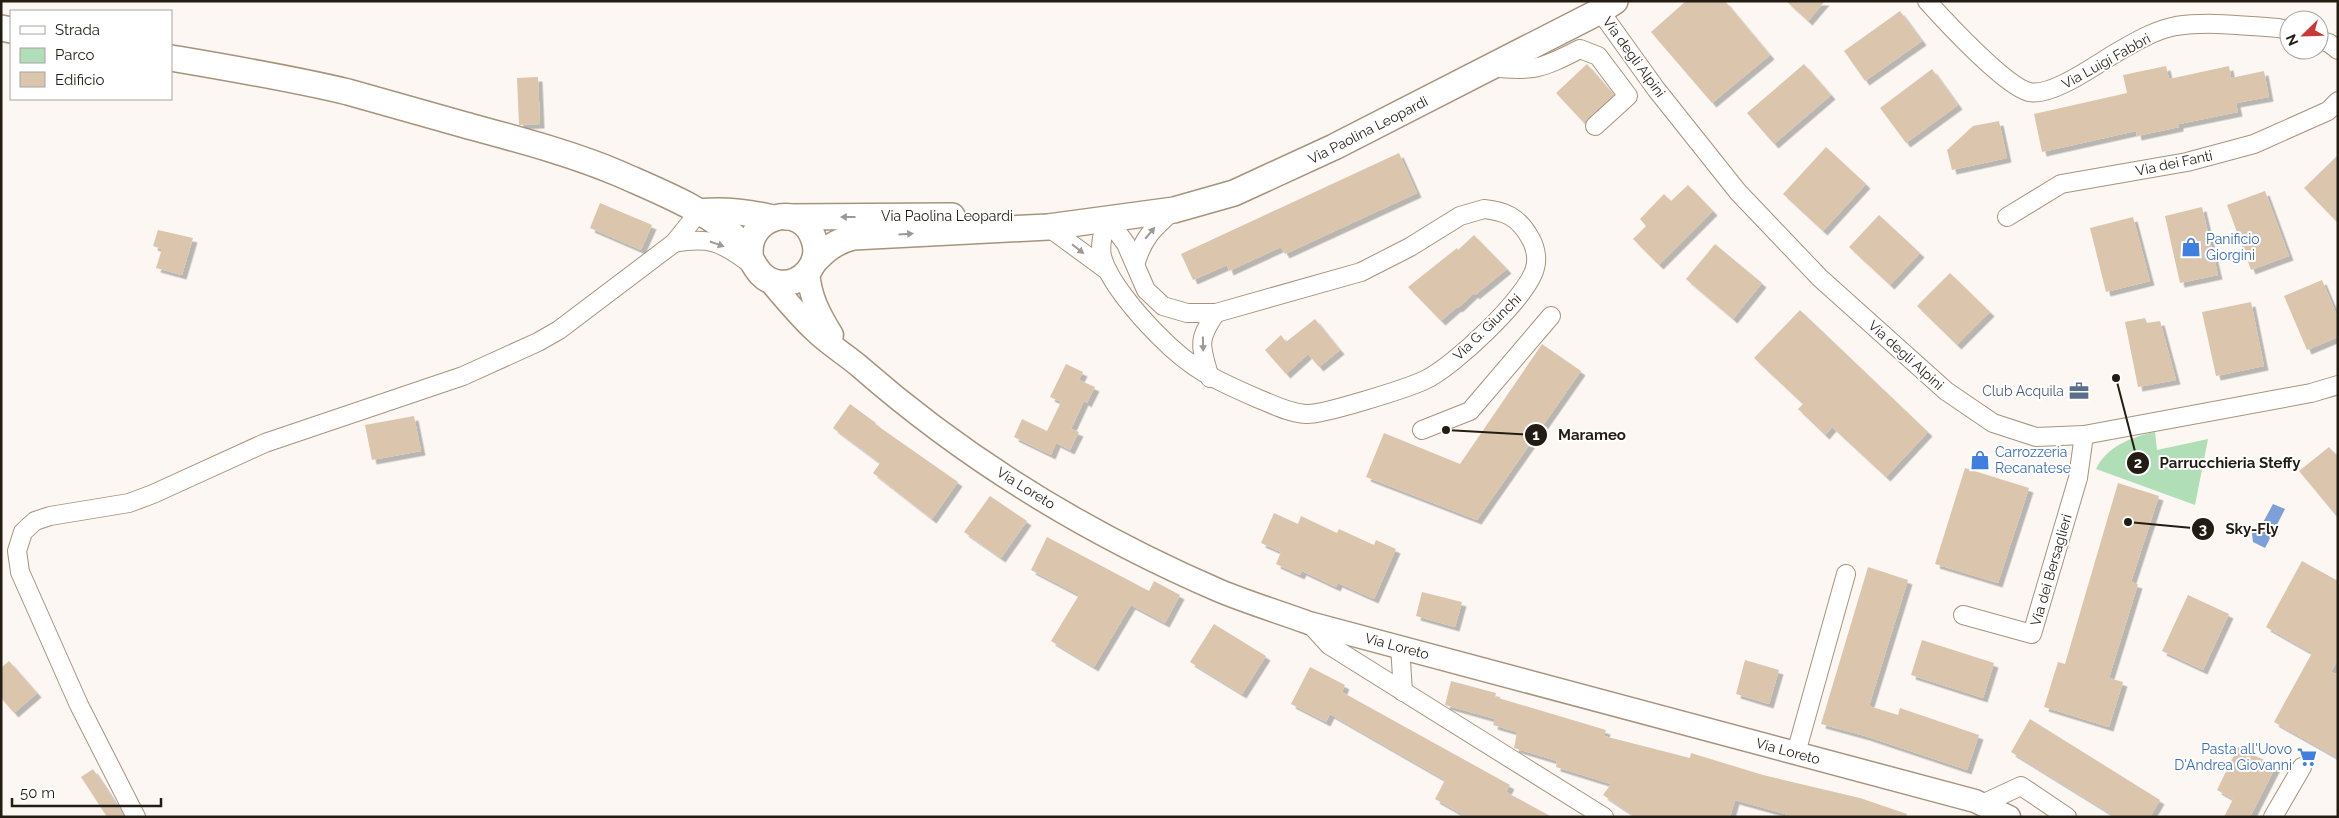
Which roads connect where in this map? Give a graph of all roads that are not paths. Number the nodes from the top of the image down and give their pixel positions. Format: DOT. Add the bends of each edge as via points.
graph roads {
  1 [pos="1927,1"];
  2 [pos="1607,6"];
  3 [pos="2279,28"];
  4 [pos="172,58"];
  5 [pos="1489,67"];
  6 [pos="2338,101"];
  7 [pos="1596,126"];
  8 [pos="1174,210"];
  9 [pos="699,212"];
  10 [pos="780,217"];
  11 [pos="2007,217"];
  12 [pos="1107,218"];
  13 [pos="1048,227"];
  14 [pos="674,243"];
  15 [pos="1136,262"];
  16 [pos="811,267"];
  17 [pos="758,269"];
  18 [pos="1108,271"];
  19 [pos="1216,313"];
  20 [pos="1551,316"];
  21 [pos="841,351"];
  22 [pos="1210,378"];
  23 [pos="2338,385"];
  24 [pos="1422,430"];
  25 [pos="2084,435"];
  26 [pos="1846,574"];
  27 [pos="1963,615"];
  28 [pos="1309,623"];
  29 [pos="1400,646"];
  30 [pos="1403,692"];
  31 [pos="1796,753"];
  32 [pos="2302,767"];
  33 [pos="1997,813"];
  34 [pos="136,817"];
  35 [pos="1604,817"];
  36 [pos="2067,817"];
  37 [pos="2273,817"];
  1 -- 3 [label="street, Via Luigi Fabbri" via="1957,35 2008,80 2029,92 2057,88 2138,40 2175,26 2206,24"];
  2 -- 5 [label="main road, Via Paolina Leopardi"];
  2 -- 25 [label="street, Via degli Alpini" via="1656,89 1738,192 1820,278 1932,377 1993,423 2036,437"];
  4 -- 9 [label="main road" via="346,92 528,143 619,174"];
  5 -- 7 [label="street" via="1524,71 1550,65 1580,49 1598,56 1628,96"];
  5 -- 8 [label="main road, Via Paolina Leopardi" via="1286,171 1234,193"];
  6 -- 11 [label="street, Via dei Fanti" via="2328,111 2254,144 2187,162 2061,184"];
  8 -- 12 [label="main road, Via Paolina Leopardi"];
  15 -- 8 [label="street, one-way" via="1148,233"];
  9 -- 10 [label="main road" via="719,210"];
  9 -- 14 [label="street"];
  9 -- 17 [label="main road" via="739,241"];
  12 -- 10 [label="main road, Via Paolina Leopardi, one-way"];
  10 -- 16 [label="main road" via="801,222 811,233 816,247"];
  10 -- 17 [label="main road" via="762,224 753,235 750,247"];
  12 -- 13 [label="main road, Via Paolina Leopardi"];
  12 -- 15 [label="street, Via G. Giunchi"];
  12 -- 18 [label="street, Via G. Giunchi" via="1102,254"];
  16 -- 13 [label="main road, Via Paolina Leopardi, one-way" via="833,245 853,237"];
  13 -- 18 [label="street, Via G. Giunchi, one-way"];
  14 -- 17 [label="street, one-way" via="698,239 720,244"];
  14 -- 34 [label="street" via="560,330 463,376 266,442 129,503 50,516 35,521 23,532 17,551 20,572 79,705"];
  15 -- 19 [label="street, Via G. Giunchi" via="1146,290 1163,306 1187,313"];
  16 -- 17 [label="main road" via="790,282"];
  16 -- 21 [label="street, Via Loreto" via="810,292 817,312"];
  17 -- 21 [label="street, Via Loreto" via="816,332"];
  18 -- 22 [label="street, Via G. Giunchi" via="1148,325 1181,358"];
  19 -- 22 [label="street, one-way" via="1203,331 1202,348"];
  19 -- 22 [label="street, Via G. Giunchi" via="1361,272 1460,216 1484,209 1504,211 1522,224 1532,242 1537,261 1520,294 1467,350 1425,380 1306,414 1281,408"];
  20 -- 24 [label="street" via="1470,411"];
  21 -- 28 [label="street, Via Loreto" via="906,407 987,464 1064,512 1221,592"];
  23 -- 25 [label="street, Via degli Alpini" via="2311,393"];
  25 -- 27 [label="street, Via dei Bersaglieri" via="2078,478 2032,634"];
  26 -- 31 [label="street"];
  28 -- 29 [label="street, Via Loreto"];
  28 -- 30 [label="street" via="1329,645"];
  29 -- 30 [label="street"];
  29 -- 31 [label="street, Via Loreto"];
  30 -- 35 [label="street"];
  31 -- 33 [label="street, Via Loreto"];
  32 -- 37 [label="street"];
  33 -- 36 [label="street" via="2021,786"];
}
